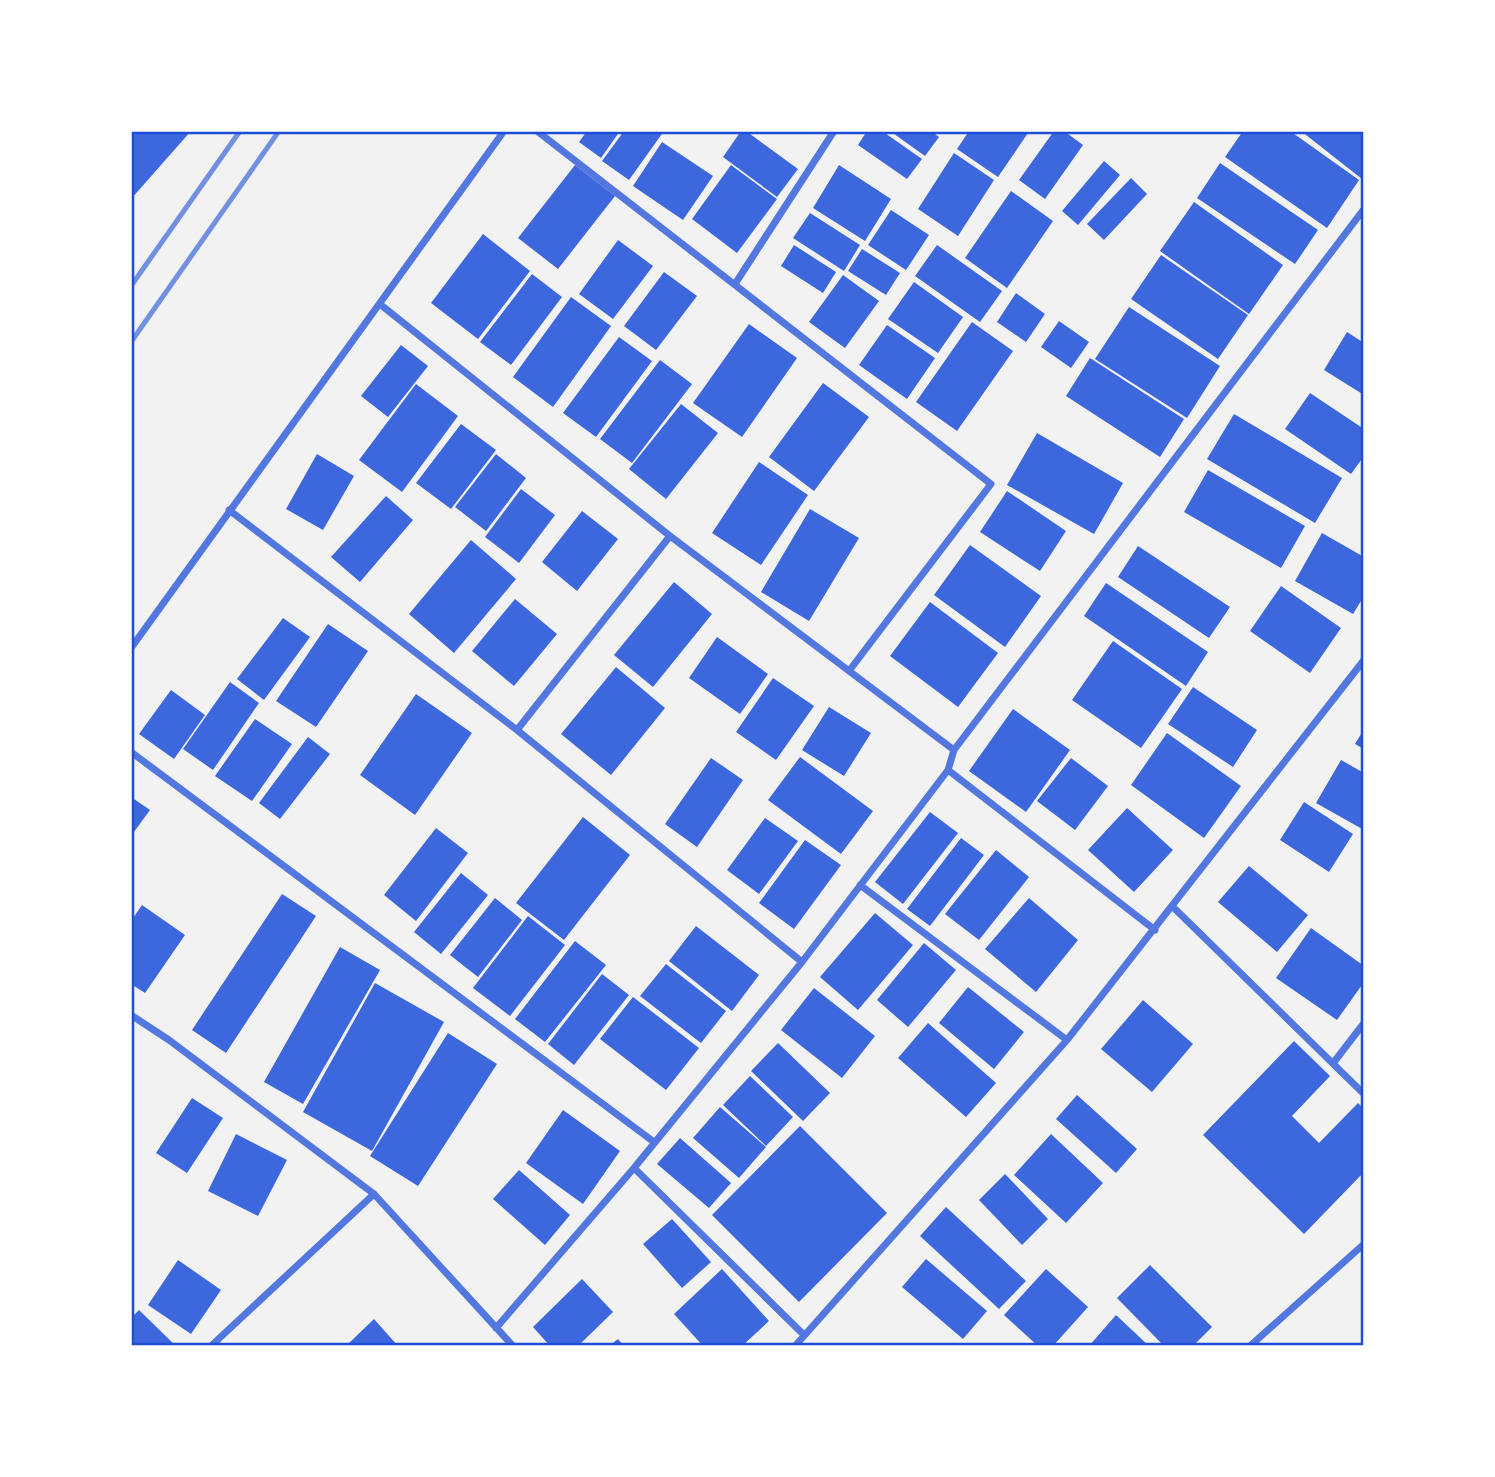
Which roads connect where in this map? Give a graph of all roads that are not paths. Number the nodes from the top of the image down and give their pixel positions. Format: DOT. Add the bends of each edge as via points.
graph roads {
  1 [pos="504,131"];
  2 [pos="537,131"];
  3 [pos="834,131"];
  4 [pos="1364,209"];
  5 [pos="735,284"];
  6 [pos="381,305"];
  7 [pos="229,510"];
  8 [pos="670,536"];
  9 [pos="131,648"];
  10 [pos="1364,660"];
  11 [pos="849,671"];
  12 [pos="517,730"];
  13 [pos="954,750"];
  14 [pos="131,752"];
  15 [pos="948,770"];
  16 [pos="860,886"];
  17 [pos="1173,907"];
  18 [pos="1154,930"];
  19 [pos="802,962"];
  20 [pos="131,1016"];
  21 [pos="1364,1023"];
  22 [pos="1067,1040"];
  23 [pos="1334,1062"];
  24 [pos="1364,1094"];
  25 [pos="654,1142"];
  26 [pos="634,1168"];
  27 [pos="374,1194"];
  28 [pos="1364,1244"];
  29 [pos="496,1328"];
  30 [pos="804,1335"];
  31 [pos="211,1346"];
  32 [pos="513,1346"];
  33 [pos="795,1346"];
  34 [pos="1250,1346"];
  1 -- 6 [label="street"];
  2 -- 5 [label="street"];
  3 -- 5 [label="street"];
  4 -- 13 [label="street"];
  5 -- 11 [label="street" via="991,484"];
  6 -- 7 [label="street"];
  6 -- 8 [label="street"];
  7 -- 9 [label="street"];
  7 -- 12 [label="street"];
  8 -- 11 [label="street"];
  8 -- 12 [label="street"];
  10 -- 17 [label="street"];
  11 -- 13 [label="street"];
  12 -- 19 [label="street"];
  13 -- 15 [label="street"];
  14 -- 25 [label="street"];
  15 -- 16 [label="street"];
  15 -- 18 [label="street"];
  16 -- 19 [label="street"];
  16 -- 22 [label="street"];
  17 -- 18 [label="street"];
  17 -- 23 [label="street"];
  18 -- 22 [label="street"];
  19 -- 25 [label="street"];
  20 -- 27 [label="street"];
  21 -- 23 [label="street"];
  22 -- 30 [label="street"];
  23 -- 24 [label="street"];
  25 -- 26 [label="street"];
  26 -- 29 [label="street"];
  26 -- 30 [label="street"];
  27 -- 29 [label="street"];
  27 -- 31 [label="street"];
  28 -- 34 [label="street"];
  29 -- 32 [label="street"];
  30 -- 33 [label="street"];
}
